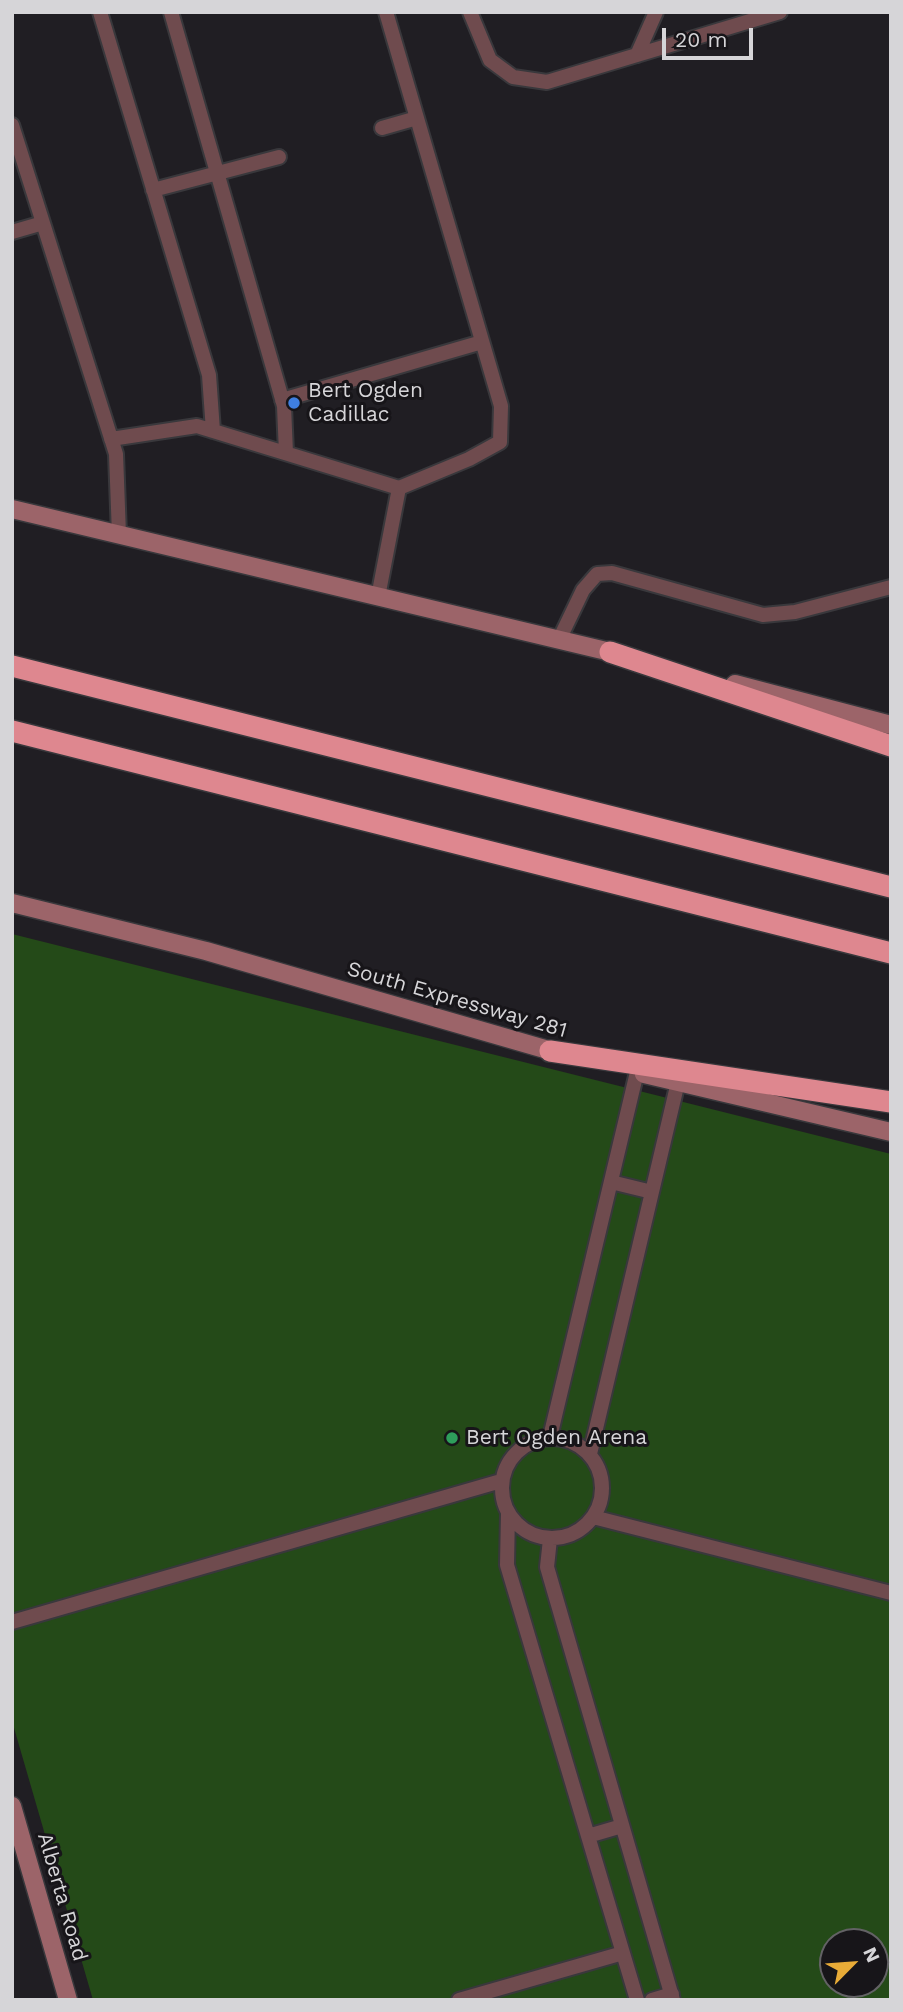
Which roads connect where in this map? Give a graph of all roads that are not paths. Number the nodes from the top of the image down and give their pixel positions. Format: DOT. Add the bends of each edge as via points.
graph roads {
  1 [pos="100,12"];
  2 [pos="171,12"];
  3 [pos="386,12"];
  4 [pos="470,12"];
  5 [pos="656,12"];
  6 [pos="780,12"];
  7 [pos="637,54"];
  8 [pos="417,118"];
  9 [pos="12,125"];
  10 [pos="382,128"];
  11 [pos="279,157"];
  12 [pos="218,174"];
  13 [pos="153,190"];
  14 [pos="43,223"];
  15 [pos="12,232"];
  16 [pos="482,342"];
  17 [pos="282,400"];
  18 [pos="213,431"];
  19 [pos="111,439"];
  20 [pos="286,453"];
  21 [pos="399,488"];
  22 [pos="12,509"];
  23 [pos="119,535"];
  24 [pos="891,587"];
  25 [pos="378,597"];
  26 [pos="559,639"];
  27 [pos="610,652"];
  28 [pos="12,666"];
  29 [pos="891,725"];
  30 [pos="12,731"];
  31 [pos="891,746"];
  32 [pos="891,887"];
  33 [pos="12,903"];
  34 [pos="891,954"];
  35 [pos="550,1051"];
  36 [pos="637,1072"];
  37 [pos="678,1082"];
  38 [pos="891,1102"];
  39 [pos="891,1132"];
  40 [pos="611,1182"];
  41 [pos="652,1192"];
  42 [pos="550,1437"];
  43 [pos="590,1454"];
  44 [pos="501,1481"];
  45 [pos="508,1513"];
  46 [pos="593,1517"];
  47 [pos="550,1539"];
  48 [pos="891,1594"];
  49 [pos="12,1622"];
  50 [pos="12,1806"];
  51 [pos="622,1826"];
  52 [pos="588,1836"];
  53 [pos="623,1954"];
  54 [pos="672,1997"];
  55 [pos="68,2000"];
  56 [pos="458,2000"];
  57 [pos="637,2000"];
  58 [pos="652,2000"];
  1 -- 13 [label="lane"];
  2 -- 12 [label="lane"];
  3 -- 8 [label="lane"];
  4 -- 7 [label="lane" via="490,60 513,77 547,82"];
  5 -- 7 [label="lane"];
  6 -- 7 [label="lane"];
  8 -- 10 [label="lane"];
  8 -- 16 [label="lane"];
  9 -- 14 [label="lane"];
  11 -- 12 [label="lane"];
  12 -- 13 [label="lane"];
  12 -- 17 [label="lane"];
  13 -- 18 [label="lane" via="209,375"];
  14 -- 15 [label="lane"];
  14 -- 19 [label="lane"];
  16 -- 17 [label="lane"];
  16 -- 21 [label="lane" via="501,406 500,442"];
  17 -- 20 [label="lane"];
  18 -- 19 [label="lane" via="197,426"];
  18 -- 20 [label="lane"];
  19 -- 23 [label="lane" via="116,454"];
  20 -- 21 [label="lane"];
  21 -- 25 [label="lane"];
  22 -- 23 [label="main road"];
  23 -- 25 [label="main road"];
  24 -- 26 [label="lane" via="795,612 764,615 612,573 597,574 583,590"];
  25 -- 26 [label="main road"];
  26 -- 27 [label="main road"];
  27 -- 29 [label="main road"];
  27 -- 31 [label="highway"];
  28 -- 32 [label="highway"];
  30 -- 34 [label="highway"];
  33 -- 35 [label="main road, South Expressway 281" via="206,951"];
  35 -- 36 [label="main road, South Expressway 281"];
  35 -- 38 [label="highway"];
  36 -- 37 [label="main road, South Expressway 281"];
  36 -- 40 [label="lane"];
  37 -- 39 [label="main road, South Expressway 281"];
  37 -- 41 [label="lane"];
  40 -- 41 [label="lane"];
  40 -- 42 [label="lane"];
  41 -- 43 [label="lane"];
  42 -- 43 [label="lane" via="577,1444"];
  42 -- 44 [label="lane" via="529,1442 516,1452"];
  43 -- 46 [label="lane" via="603,1485"];
  44 -- 45 [label="lane"];
  44 -- 49 [label="lane"];
  45 -- 47 [label="lane" via="533,1535"];
  45 -- 52 [label="lane" via="507,1565"];
  46 -- 47 [label="lane" via="582,1529"];
  46 -- 48 [label="lane"];
  47 -- 51 [label="lane" via="547,1567"];
  50 -- 55 [label="main road, Alberta Road"];
  51 -- 52 [label="lane"];
  51 -- 54 [label="lane"];
  52 -- 53 [label="lane"];
  53 -- 56 [label="lane"];
  53 -- 57 [label="lane"];
  54 -- 58 [label="lane"];
}
